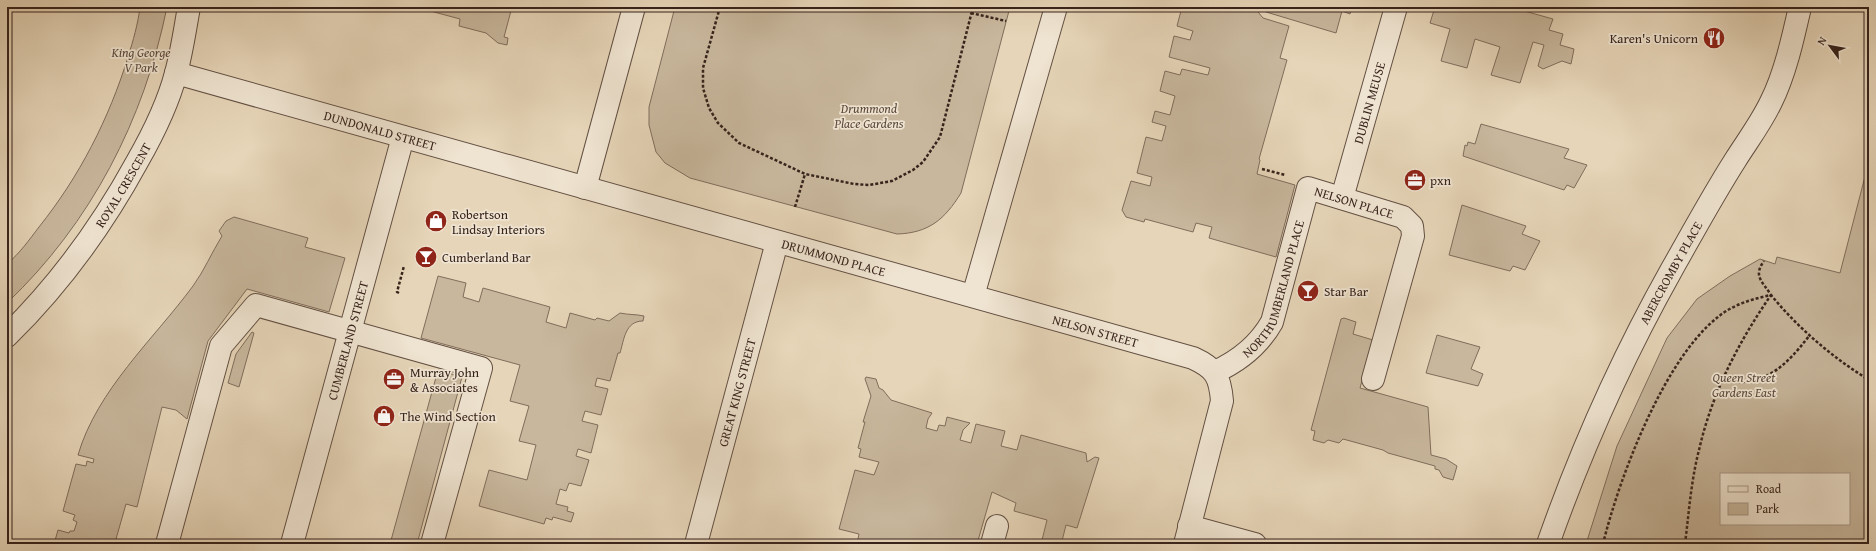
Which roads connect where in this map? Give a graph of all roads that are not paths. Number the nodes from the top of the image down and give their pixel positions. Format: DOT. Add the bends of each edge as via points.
graph roads {
  1 [pos="189,7"];
  2 [pos="634,7"];
  3 [pos="1056,7"];
  4 [pos="1396,7"];
  5 [pos="1800,7"];
  6 [pos="176,73"];
  7 [pos="403,137"];
  8 [pos="585,188"];
  9 [pos="1308,188"];
  10 [pos="1342,198"];
  11 [pos="777,242"];
  12 [pos="973,296"];
  13 [pos="350,331"];
  14 [pos="7,336"];
  15 [pos="1215,372"];
  16 [pos="1373,379"];
  17 [pos="1187,535"];
  18 [pos="167,544"];
  19 [pos="292,544"];
  20 [pos="432,544"];
  21 [pos="696,544"];
  22 [pos="1255,544"];
  23 [pos="1548,544"];
  1 -- 6 [label="street, ROYAL CRESCENT"];
  2 -- 8 [label="street"];
  3 -- 12 [label="street"];
  4 -- 10 [label="street, DUBLIN MEUSE"];
  5 -- 23 [label="street, ABERCROMBY PLACE" via="1772,101 1698,222 1627,352 1585,444"];
  6 -- 7 [label="street, DUNDONALD STREET"];
  6 -- 14 [label="street, ROYAL CRESCENT" via="162,113 146,145 100,224 56,284"];
  7 -- 8 [label="street, DUNDONALD STREET"];
  7 -- 13 [label="street, CUMBERLAND STREET"];
  8 -- 11 [label="street, DRUMMOND PLACE"];
  9 -- 10 [label="street, NELSON PLACE"];
  9 -- 15 [label="street, NORTHUMBERLAND PLACE" via="1272,322 1250,350"];
  10 -- 16 [label="street, NELSON PLACE" via="1400,216 1409,222 1413,236"];
  11 -- 12 [label="street, DRUMMOND PLACE"];
  11 -- 21 [label="street, GREAT KING STREET"];
  12 -- 15 [label="street, NELSON STREET" via="1192,358"];
  13 -- 18 [label="street" via="256,305 221,346"];
  13 -- 19 [label="street, CUMBERLAND STREET"];
  13 -- 20 [label="street" via="480,368"];
  15 -- 17 [label="street" via="1222,401"];
  17 -- 22 [label="street"];
}
